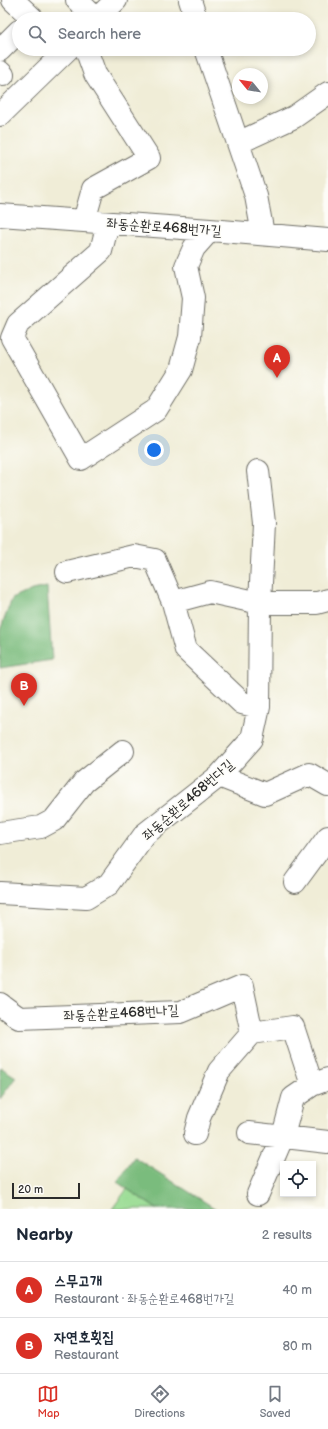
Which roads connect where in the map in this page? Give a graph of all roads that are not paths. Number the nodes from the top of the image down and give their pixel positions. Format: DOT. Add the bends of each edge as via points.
graph roads {
  1 [pos="13,0"];
  2 [pos="77,0"];
  3 [pos="116,0"];
  4 [pos="190,0"];
  5 [pos="22,12"];
  6 [pos="90,12"];
  7 [pos="104,12"];
  8 [pos="194,12"];
  9 [pos="12,38"];
  10 [pos="0,50"];
  11 [pos="63,56"];
  12 [pos="78,56"];
  13 [pos="208,56"];
  14 [pos="328,93"];
  15 [pos="0,114"];
  16 [pos="238,143"];
  17 [pos="0,215"];
  18 [pos="84,221"];
  19 [pos="108,223"];
  20 [pos="210,230"];
  21 [pos="263,234"];
  22 [pos="328,240"];
  23 [pos="258,470"];
  24 [pos="67,572"];
  25 [pos="328,600"];
  26 [pos="173,602"];
  27 [pos="260,603"];
  28 [pos="259,707"];
  29 [pos="123,751"];
  30 [pos="219,776"];
  31 [pos="328,785"];
  32 [pos="0,833"];
  33 [pos="328,837"];
  34 [pos="296,882"];
  35 [pos="1,889"];
  36 [pos="0,1004"];
  37 [pos="252,1032"];
  38 [pos="320,1082"];
  39 [pos="249,1133"];
  40 [pos="195,1134"];
  41 [pos="283,1136"];
  42 [pos="328,1142"];
  43 [pos="258,1194"];
  1 -- 5 [label="street"];
  2 -- 6 [label="street"];
  3 -- 7 [label="street"];
  4 -- 8 [label="street"];
  9 -- 10 [label="street"];
  11 -- 15 [label="street"];
  12 -- 18 [label="street" via="95,74 149,158 93,189"];
  13 -- 16 [label="street"];
  14 -- 16 [label="street" via="294,117"];
  16 -- 21 [label="street" via="256,196"];
  17 -- 18 [label="street, 좌동순환로468번가길"];
  18 -- 19 [label="street, 좌동순환로468번가길"];
  19 -- 20 [label="street, 좌동순환로468번가길"];
  19 -- 20 [label="street" via="101,251 18,324 12,338 80,459 156,410 181,370 190,337 193,298 186,266 194,248"];
  20 -- 21 [label="street, 좌동순환로468번가길"];
  21 -- 22 [label="street, 좌동순환로468번가길"];
  23 -- 27 [label="street, 좌동순환로468번다길" via="264,523"];
  24 -- 26 [label="street" via="134,556 155,560"];
  25 -- 27 [label="street" via="317,603"];
  26 -- 27 [label="street" via="210,592"];
  26 -- 28 [label="street" via="186,650 242,703"];
  27 -- 28 [label="street, 좌동순환로468번다길"];
  28 -- 30 [label="street, 좌동순환로468번다길" via="252,739"];
  29 -- 32 [label="street" via="84,782 54,820 41,827"];
  30 -- 31 [label="street" via="265,794 309,774"];
  30 -- 35 [label="street, 좌동순환로468번다길" via="145,834 109,884 86,898"];
  33 -- 34 [label="street"];
  36 -- 37 [label="street, 좌동순환로468번나길" via="19,1018 180,1012 242,986"];
  37 -- 38 [label="street" via="293,1026"];
  37 -- 40 [label="street" via="219,1071"];
  38 -- 41 [label="street" via="293,1098"];
  39 -- 41 [label="street"];
  41 -- 42 [label="street"];
  41 -- 43 [label="street"];
}
